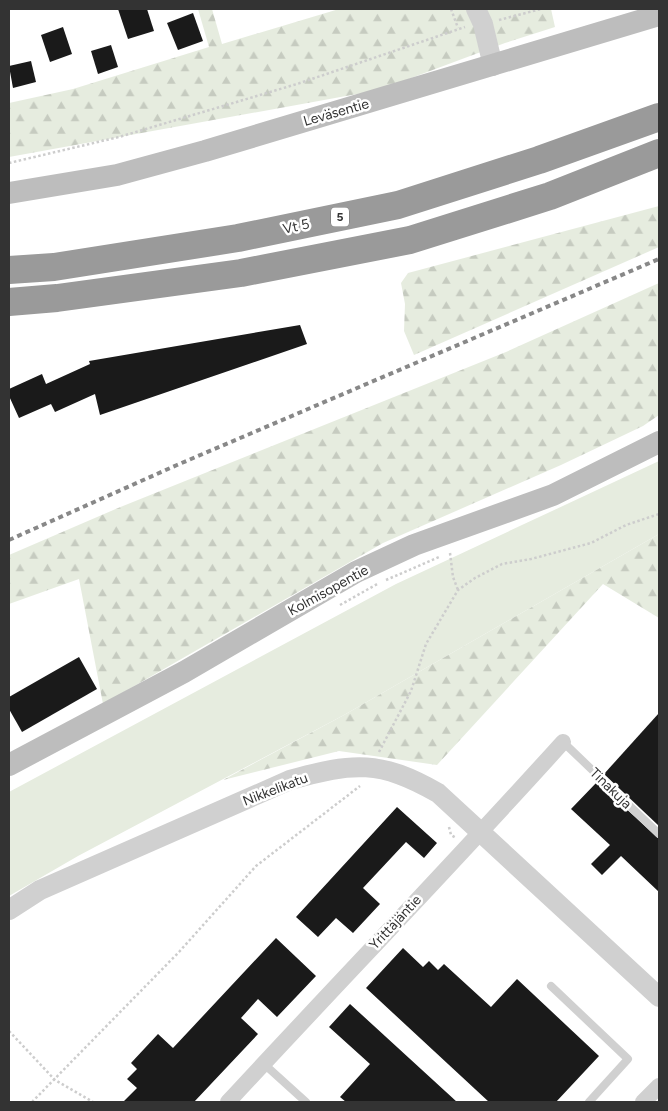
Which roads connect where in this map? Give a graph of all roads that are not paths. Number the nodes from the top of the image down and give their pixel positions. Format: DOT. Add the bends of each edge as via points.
graph roads {
  1 [pos="659,15"];
  2 [pos="480,16"];
  3 [pos="493,66"];
  4 [pos="659,116"];
  5 [pos="659,153"];
  6 [pos="9,193"];
  7 [pos="9,270"];
  8 [pos="9,302"];
  9 [pos="659,442"];
  10 [pos="563,742"];
  11 [pos="9,765"];
  12 [pos="482,832"];
  13 [pos="659,834"];
  14 [pos="9,910"];
  15 [pos="551,986"];
  16 [pos="659,997"];
  17 [pos="264,1064"];
  18 [pos="659,1086"];
  19 [pos="228,1102"];
  20 [pos="306,1102"];
  21 [pos="589,1102"];
  22 [pos="643,1102"];
  1 -- 3 [label="main road, Leväsentie"];
  2 -- 3 [label="street"];
  3 -- 6 [label="main road, Leväsentie" via="117,175"];
  4 -- 7 [label="highway, Vt 5 / 5" via="539,160 398,205 238,238 54,267"];
  5 -- 8 [label="highway" via="550,196 410,240 241,273"];
  9 -- 11 [label="main road, Kolmisopentie" via="553,495 414,546 356,572 184,672"];
  10 -- 12 [label="street, Yrittäjäntie"];
  10 -- 13 [label="lane, Tinakuja"];
  12 -- 14 [label="street, Nikkelikatu" via="438,793 409,776 358,766 323,771 290,780 40,890"];
  12 -- 16 [label="street, Nikkelikatu"];
  12 -- 17 [label="street, Yrittäjäntie"];
  15 -- 21 [label="lane" via="628,1059"];
  17 -- 19 [label="street, Yrittäjäntie"];
  17 -- 20 [label="lane"];
  18 -- 22 [label="street"];
}
